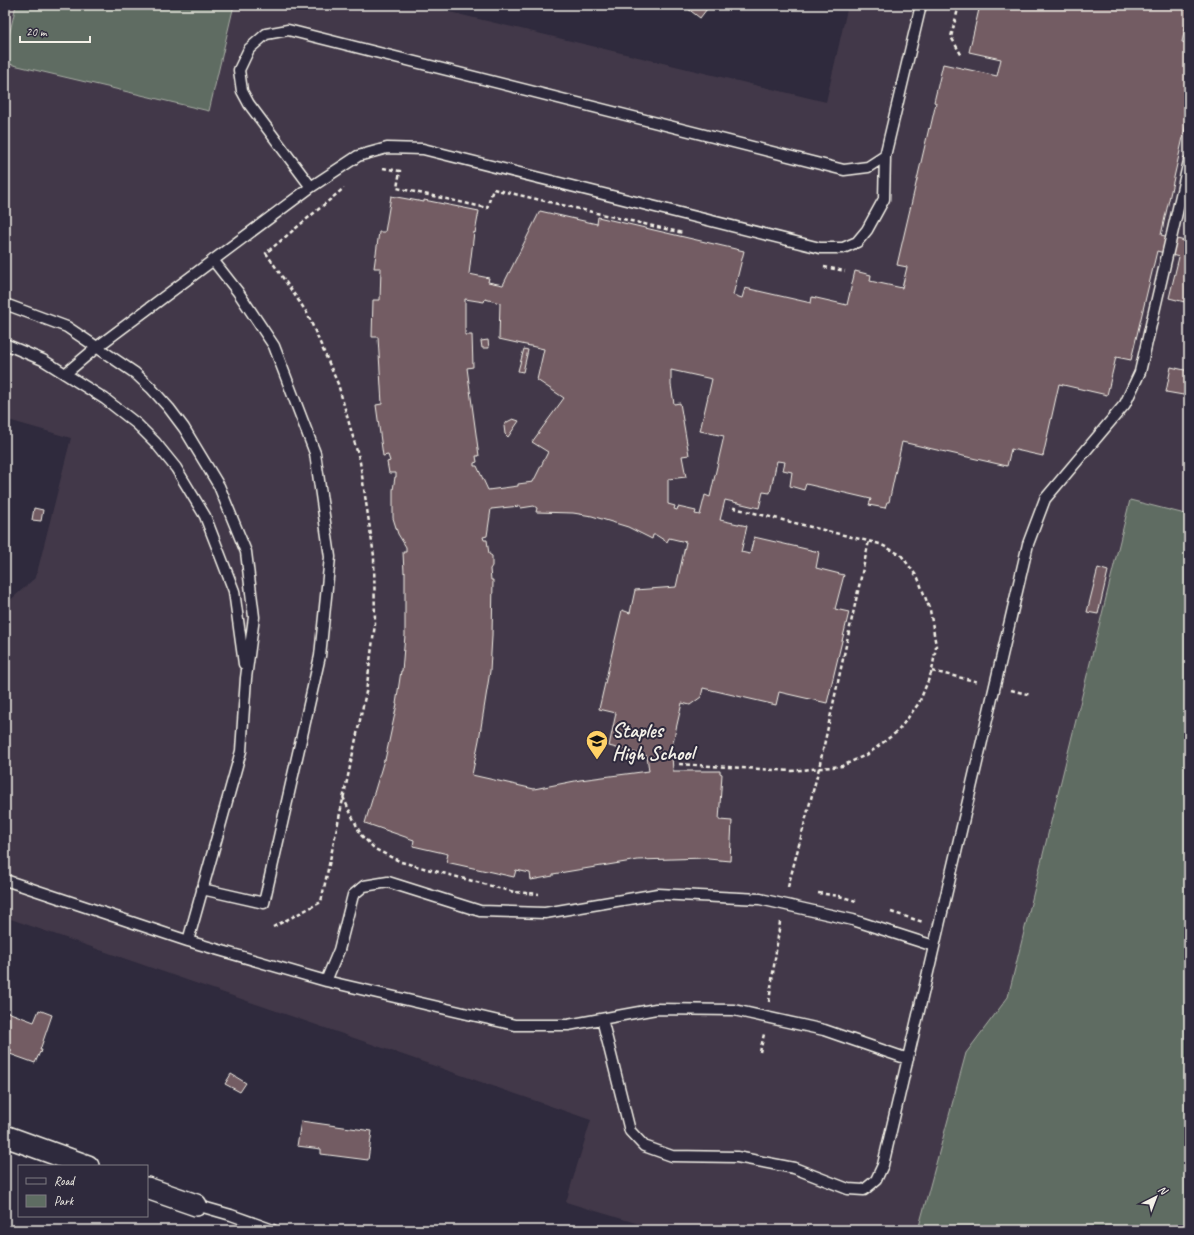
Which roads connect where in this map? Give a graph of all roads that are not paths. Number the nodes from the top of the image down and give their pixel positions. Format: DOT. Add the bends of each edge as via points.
graph roads {
  1 [pos="921,5"];
  2 [pos="885,156"];
  3 [pos="1189,161"];
  4 [pos="311,187"];
  5 [pos="213,260"];
  6 [pos="5,304"];
  7 [pos="5,344"];
  8 [pos="97,347"];
  9 [pos="65,374"];
  10 [pos="246,678"];
  11 [pos="5,880"];
  12 [pos="202,889"];
  13 [pos="188,942"];
  14 [pos="934,946"];
  15 [pos="326,981"];
  16 [pos="602,1019"];
  17 [pos="908,1059"];
  18 [pos="5,1136"];
  19 [pos="85,1165"];
  20 [pos="148,1188"];
  21 [pos="196,1205"];
  22 [pos="273,1230"];
  1 -- 2 [label="lane"];
  2 -- 4 [label="lane" via="884,199 867,230 857,242 843,248 832,249 423,149 387,148 358,156"];
  2 -- 4 [label="lane" via="868,167 844,170 288,30 266,34 249,49 239,70 242,91 248,104"];
  3 -- 14 [label="lane" via="1140,372 1125,404 1045,499 1028,544"];
  4 -- 5 [label="lane"];
  5 -- 8 [label="lane"];
  5 -- 12 [label="lane" via="274,346 315,453 330,556 320,656 264,903"];
  6 -- 8 [label="lane" via="67,327"];
  7 -- 9 [label="lane" via="43,360"];
  8 -- 9 [label="lane"];
  8 -- 10 [label="lane" via="135,373 169,408 219,486 246,552 254,617"];
  9 -- 10 [label="lane" via="105,399 137,424 155,442 192,492 205,516 234,591"];
  10 -- 12 [label="lane" via="241,751"];
  11 -- 13 [label="lane"];
  12 -- 13 [label="lane"];
  13 -- 15 [label="lane"];
  14 -- 15 [label="lane" via="853,920 760,899 658,894 545,913 480,911 388,882 364,886 353,895 339,950"];
  14 -- 17 [label="lane"];
  15 -- 16 [label="lane" via="515,1025 568,1025"];
  16 -- 17 [label="lane" via="656,1009 734,1010 824,1030"];
  16 -- 17 [label="lane" via="630,1131 644,1146 672,1156 737,1157 794,1168 848,1189 864,1190 876,1180 883,1165"];
  18 -- 19 [label="street"];
  20 -- 21 [label="street"];
  21 -- 22 [label="lane"];
}
